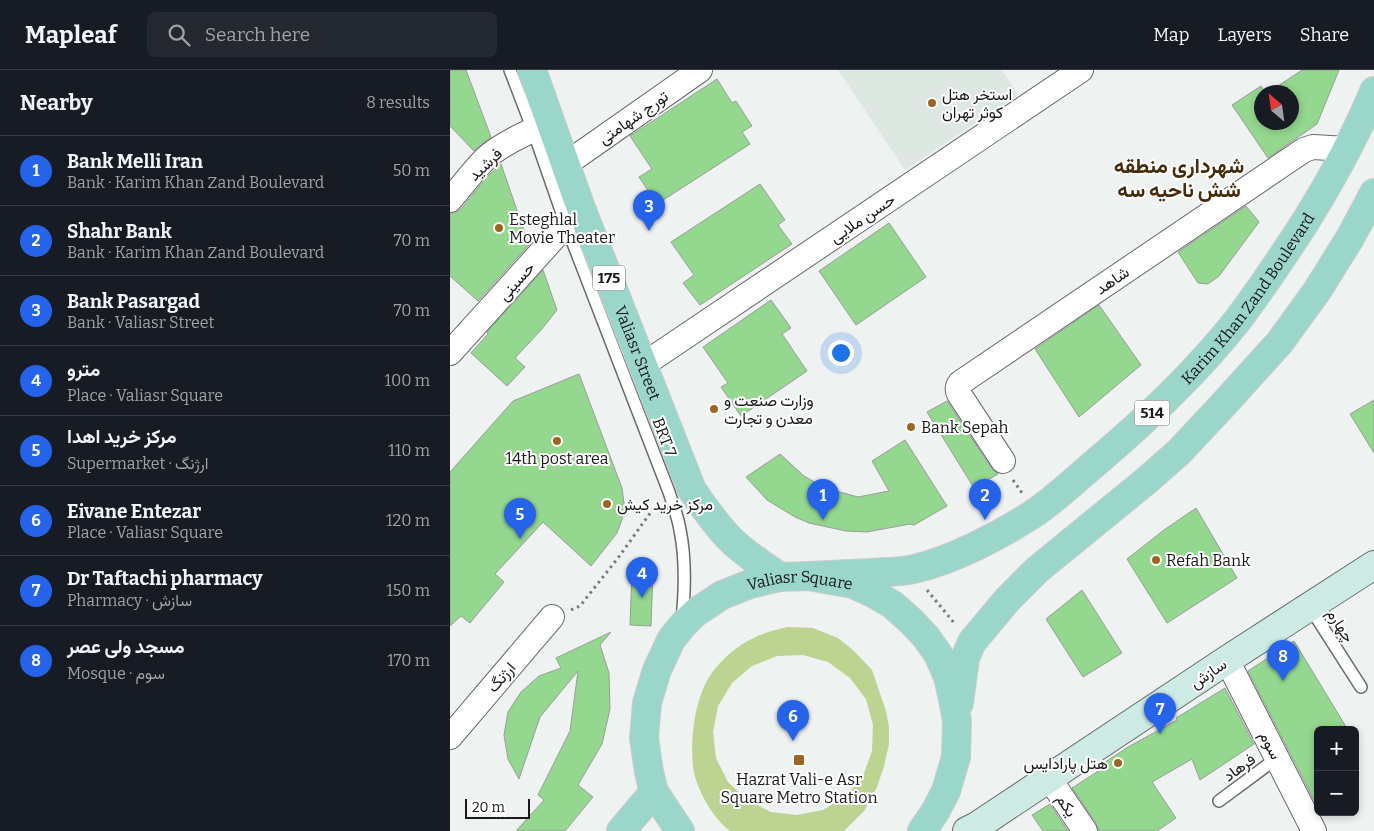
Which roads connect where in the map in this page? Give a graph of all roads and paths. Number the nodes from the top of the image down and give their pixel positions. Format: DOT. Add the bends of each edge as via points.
graph roads {
  1 [pos="510,70"];
  2 [pos="532,70"];
  3 [pos="700,70"];
  4 [pos="1081,70"];
  5 [pos="1374,91"];
  6 [pos="542,126"];
  7 [pos="1347,148"];
  8 [pos="566,164"];
  9 [pos="1374,194"];
  10 [pos="450,200"];
  11 [pos="574,217"];
  12 [pos="450,353"];
  13 [pos="643,365"];
  14 [pos="1003,461"];
  15 [pos="659,501"];
  16 [pos="1034,513"];
  17 [pos="1374,564"];
  18 [pos="808,576"];
  19 [pos="780,577"];
  20 [pos="927,590"];
  21 [pos="1309,606"];
  22 [pos="552,617"];
  23 [pos="955,624"];
  24 [pos="682,626"];
  25 [pos="1227,660"];
  26 [pos="1361,687"];
  27 [pos="957,721"];
  28 [pos="450,737"];
  29 [pos="1277,758"];
  30 [pos="1049,778"];
  31 [pos="654,792"];
  32 [pos="1219,801"];
  33 [pos="621,831"];
  34 [pos="680,831"];
  35 [pos="923,831"];
  36 [pos="967,831"];
  37 [pos="1085,831"];
  38 [pos="1314,831"];
  1 -- 6 [label="lane, BRT 7"];
  2 -- 6 [label="main road, Valiasr Street / 175"];
  3 -- 8 [label="street, تورج شهامتی"];
  4 -- 13 [label="street, حسن ملایی"];
  5 -- 7 [label="main road, Karim Khan Zand Boulevard / 514"];
  6 -- 8 [label="main road, Valiasr Street / 175"];
  6 -- 10 [label="street, فرشید" via="487,158"];
  6 -- 11 [label="lane, BRT 7"];
  7 -- 14 [label="street, شاهد" via="1313,147 1304,150 960,383 959,394"];
  7 -- 16 [label="main road, Karim Khan Zand Boulevard / 514" via="1283,257 1220,341 1147,417"];
  8 -- 11 [label="main road, Valiasr Street / 175"];
  9 -- 27 [label="main road" via="1318,292 1280,342 1179,452 1037,570 972,642 962,678"];
  11 -- 12 [label="street, حسینی"];
  11 -- 13 [label="main road, Valiasr Street / 175"];
  11 -- 24 [label="lane, BRT 7" via="678,522 684,556"];
  13 -- 19 [label="main road, Valiasr Street / 175" via="692,490 730,539"];
  14 -- 16 [label="path"];
  15 -- 22 [label="path" via="580,606"];
  16 -- 18 [label="main road, Karim Khan Zand Boulevard / 514" via="969,549 914,569"];
  17 -- 21 [label="street, سازش"];
  18 -- 19 [label="main road, Valiasr Square"];
  18 -- 27 [label="main road, Valiasr Square" via="853,584 893,605 911,621 938,654 948,677"];
  19 -- 24 [label="main road, Valiasr Square" via="750,584 722,596 695,613"];
  20 -- 23 [label="path"];
  21 -- 25 [label="street, سازش"];
  21 -- 26 [label="lane, چهارم"];
  22 -- 28 [label="street, ارژنگ"];
  24 -- 31 [label="main road, Valiasr Square" via="671,640 657,670 647,704 644,738"];
  25 -- 29 [label="street, سوم"];
  25 -- 30 [label="street, سازش"];
  27 -- 35 [label="main road, Valiasr Square" via="956,757 946,791"];
  29 -- 32 [label="lane, فرهاد"];
  29 -- 38 [label="street, سوم"];
  30 -- 36 [label="street, سازش"];
  30 -- 37 [label="street, یکم"];
  31 -- 33 [label="main road"];
  31 -- 34 [label="main road, Valiasr Square"];
}
